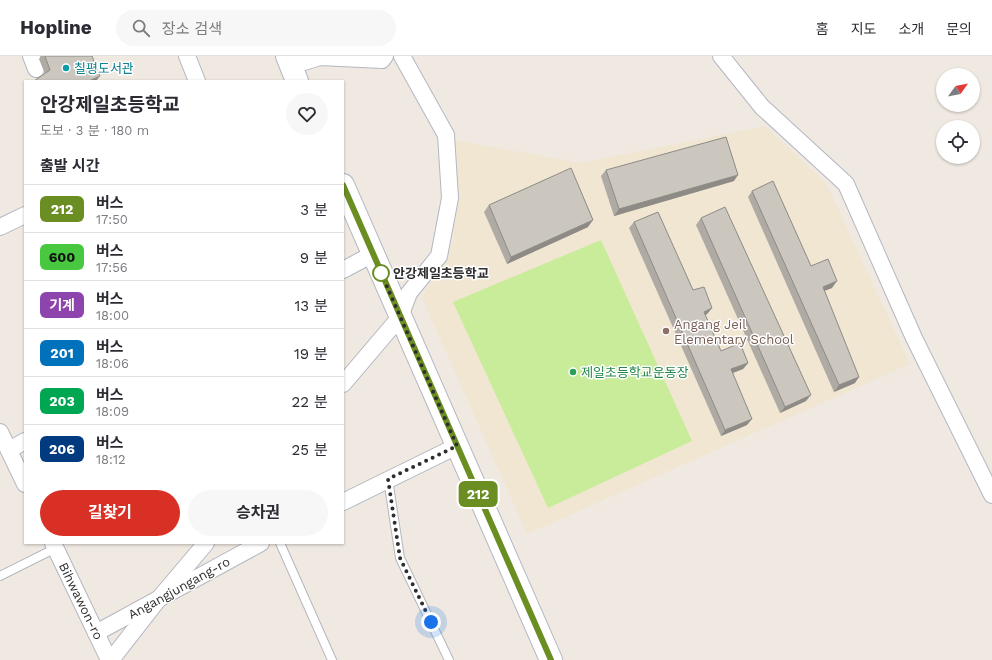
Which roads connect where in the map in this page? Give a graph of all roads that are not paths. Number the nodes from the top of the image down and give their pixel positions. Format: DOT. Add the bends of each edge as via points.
graph roads {
  1 [pos="187,56"];
  2 [pos="385,56"];
  3 [pos="402,56"];
  4 [pos="721,56"];
  5 [pos="292,72"];
  6 [pos="197,80"];
  7 [pos="344,188"];
  8 [pos="24,215"];
  9 [pos="0,227"];
  10 [pos="373,254"];
  11 [pos="344,269"];
  12 [pos="400,317"];
  13 [pos="344,383"];
  14 [pos="0,432"];
  15 [pos="24,442"];
  16 [pos="457,446"];
  17 [pos="8,450"];
  18 [pos="388,479"];
  19 [pos="24,482"];
  20 [pos="992,495"];
  21 [pos="344,501"];
  22 [pos="205,544"];
  23 [pos="259,544"];
  24 [pos="280,544"];
  25 [pos="54,546"];
  26 [pos="0,576"];
  27 [pos="157,600"];
  28 [pos="96,632"];
  29 [pos="110,660"];
  30 [pos="332,660"];
  31 [pos="449,660"];
  32 [pos="551,660"];
  1 -- 6 [label="street"];
  2 -- 5 [label="street" via="382,60 320,57"];
  3 -- 12 [label="street" via="446,135 450,198 439,256 409,293"];
  4 -- 20 [label="street" via="762,107 846,184 914,338"];
  7 -- 10 [label="main road"];
  8 -- 9 [label="street"];
  10 -- 11 [label="street"];
  10 -- 12 [label="main road"];
  12 -- 13 [label="street"];
  12 -- 16 [label="main road"];
  14 -- 17 [label="street"];
  15 -- 17 [label="street"];
  16 -- 18 [label="street"];
  16 -- 32 [label="main road"];
  17 -- 19 [label="street"];
  18 -- 21 [label="street"];
  18 -- 31 [label="lane" via="400,558"];
  22 -- 27 [label="street"];
  23 -- 27 [label="street, Angangjungang-ro"];
  24 -- 30 [label="lane"];
  25 -- 26 [label="lane"];
  25 -- 28 [label="street, Bihwawon-ro"];
  27 -- 28 [label="street, Angangjungang-ro"];
  27 -- 29 [label="street"];
  28 -- 29 [label="street, Bihwawon-ro"];
}
